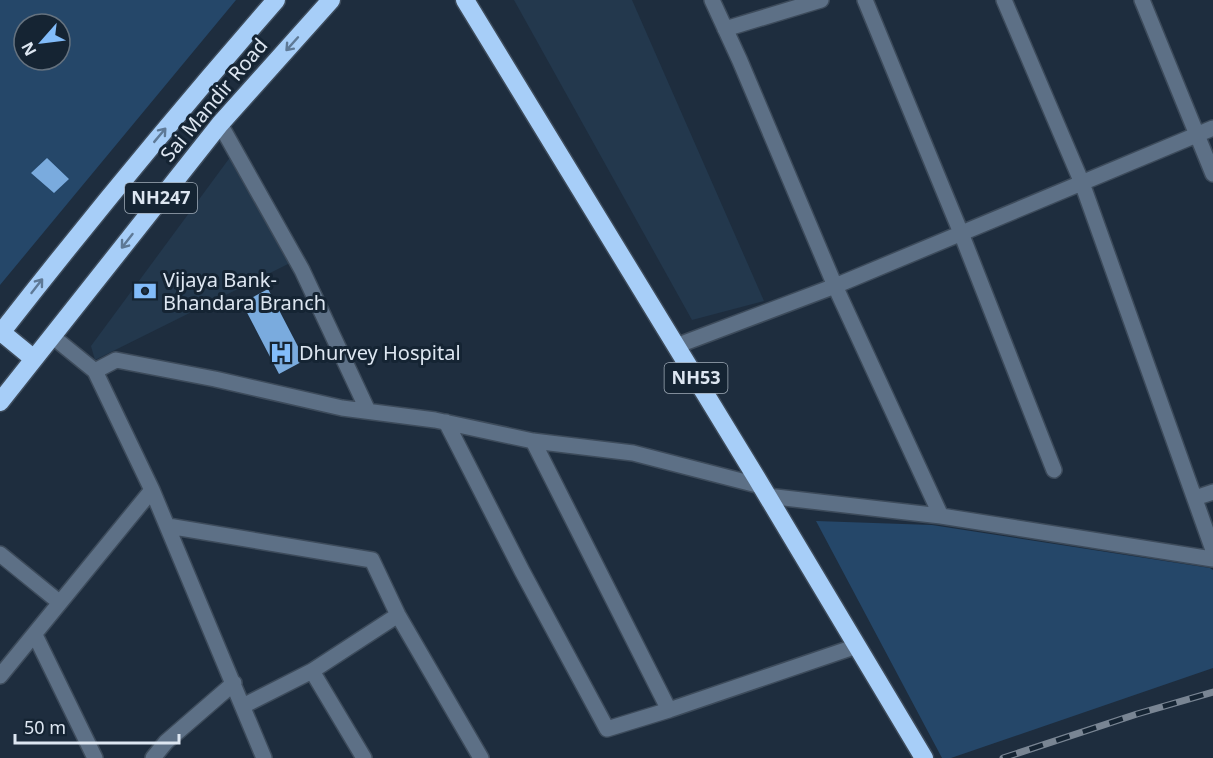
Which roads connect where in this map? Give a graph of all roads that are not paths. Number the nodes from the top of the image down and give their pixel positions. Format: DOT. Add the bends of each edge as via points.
graph roads {
  1 [pos="276,0"];
  2 [pos="331,0"];
  3 [pos="465,0"];
  4 [pos="712,0"];
  5 [pos="821,0"];
  6 [pos="866,0"];
  7 [pos="1004,0"];
  8 [pos="1142,0"];
  9 [pos="725,29"];
  10 [pos="220,124"];
  11 [pos="1213,128"];
  12 [pos="1197,135"];
  13 [pos="1213,174"];
  14 [pos="1082,183"];
  15 [pos="961,233"];
  16 [pos="835,286"];
  17 [pos="0,332"];
  18 [pos="52,336"];
  19 [pos="676,346"];
  20 [pos="34,359"];
  21 [pos="95,371"];
  22 [pos="0,402"];
  23 [pos="368,411"];
  24 [pos="446,422"];
  25 [pos="533,441"];
  26 [pos="1054,470"];
  27 [pos="152,490"];
  28 [pos="764,491"];
  29 [pos="1213,492"];
  30 [pos="1195,498"];
  31 [pos="941,516"];
  32 [pos="168,526"];
  33 [pos="1213,550"];
  34 [pos="0,554"];
  35 [pos="1213,559"];
  36 [pos="59,602"];
  37 [pos="398,615"];
  38 [pos="36,635"];
  39 [pos="857,646"];
  40 [pos="312,671"];
  41 [pos="0,676"];
  42 [pos="234,684"];
  43 [pos="243,706"];
  44 [pos="669,710"];
  45 [pos="95,758"];
  46 [pos="153,758"];
  47 [pos="264,758"];
  48 [pos="364,758"];
  49 [pos="481,758"];
  50 [pos="924,758"];
  17 -- 1 [label="highway, Sai Mandir Road / NH247, one-way" via="133,167"];
  2 -- 10 [label="highway, Sai Mandir Road / NH247, one-way"];
  3 -- 19 [label="highway, NH53"];
  4 -- 9 [label="street"];
  5 -- 9 [label="street"];
  6 -- 15 [label="street"];
  7 -- 14 [label="street"];
  8 -- 12 [label="street"];
  9 -- 16 [label="street"];
  10 -- 18 [label="highway, Sai Mandir Road / NH247, one-way"];
  10 -- 23 [label="street" via="302,270"];
  11 -- 12 [label="street"];
  12 -- 13 [label="street"];
  12 -- 14 [label="street"];
  14 -- 15 [label="street"];
  14 -- 30 [label="street"];
  15 -- 16 [label="street"];
  15 -- 26 [label="street"];
  16 -- 19 [label="street"];
  16 -- 31 [label="street"];
  17 -- 20 [label="highway, NH247"];
  18 -- 20 [label="highway, Sai Mandir Road / NH247"];
  18 -- 21 [label="street"];
  19 -- 28 [label="highway, NH53"];
  20 -- 22 [label="highway, Sai Mandir Road / NH247"];
  21 -- 23 [label="street" via="116,360"];
  21 -- 27 [label="street"];
  23 -- 24 [label="street"];
  24 -- 25 [label="street"];
  24 -- 44 [label="street" via="607,729"];
  25 -- 28 [label="street" via="633,453"];
  25 -- 44 [label="street"];
  27 -- 32 [label="street"];
  27 -- 36 [label="street"];
  28 -- 31 [label="street"];
  28 -- 39 [label="highway, NH53"];
  29 -- 30 [label="street"];
  30 -- 33 [label="street"];
  31 -- 35 [label="street"];
  32 -- 37 [label="street" via="372,560"];
  32 -- 42 [label="street"];
  34 -- 36 [label="street"];
  36 -- 38 [label="street"];
  37 -- 40 [label="street"];
  37 -- 49 [label="street"];
  38 -- 41 [label="street"];
  38 -- 45 [label="street"];
  39 -- 44 [label="street"];
  39 -- 50 [label="highway, NH53"];
  40 -- 43 [label="street"];
  40 -- 48 [label="street"];
  42 -- 43 [label="street"];
  42 -- 46 [label="street" via="166,742"];
  43 -- 47 [label="street"];
}
